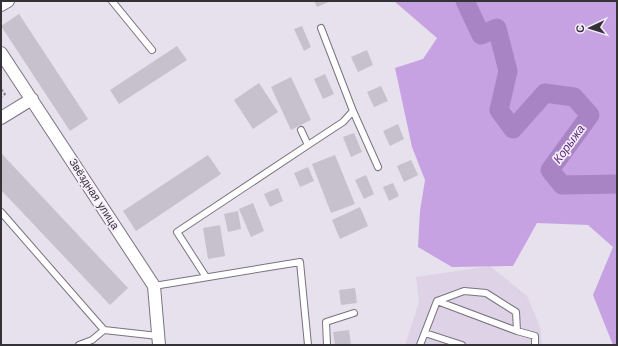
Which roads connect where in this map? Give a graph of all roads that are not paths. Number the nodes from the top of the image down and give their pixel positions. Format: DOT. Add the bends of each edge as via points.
graph roads {
  1 [pos="8,1"];
  2 [pos="112,1"];
  3 [pos="1,5"];
  4 [pos="321,28"];
  5 [pos="152,50"];
  6 [pos="1,53"];
  7 [pos="32,99"];
  8 [pos="353,111"];
  9 [pos="1,118"];
  10 [pos="301,130"];
  11 [pos="308,145"];
  12 [pos="378,166"];
  13 [pos="1,212"];
  14 [pos="206,277"];
  15 [pos="154,286"];
  16 [pos="437,301"];
  17 [pos="354,314"];
  18 [pos="104,330"];
  19 [pos="517,331"];
  20 [pos="425,333"];
  21 [pos="158,340"];
  22 [pos="79,345"];
  23 [pos="308,345"];
  24 [pos="327,345"];
  25 [pos="420,345"];
  26 [pos="462,345"];
  27 [pos="535,345"];
  1 -- 3 [label="street"];
  2 -- 5 [label="lane"];
  4 -- 8 [label="lane"];
  6 -- 7 [label="street, Звёздная улица"];
  7 -- 9 [label="street"];
  7 -- 15 [label="street, Звёздная улица"];
  8 -- 11 [label="lane" via="342,122"];
  8 -- 12 [label="lane"];
  10 -- 11 [label="lane"];
  11 -- 14 [label="lane" via="177,232"];
  13 -- 18 [label="lane"];
  14 -- 15 [label="lane"];
  14 -- 23 [label="lane" via="300,262"];
  15 -- 21 [label="street, Звёздная улица"];
  16 -- 19 [label="lane"];
  16 -- 19 [label="lane" via="464,291 486,293 516,312"];
  16 -- 20 [label="lane"];
  17 -- 24 [label="lane" via="326,322"];
  18 -- 21 [label="lane"];
  18 -- 22 [label="lane" via="92,340"];
  19 -- 27 [label="lane" via="535,336"];
  20 -- 25 [label="lane"];
  20 -- 26 [label="lane"];
}
